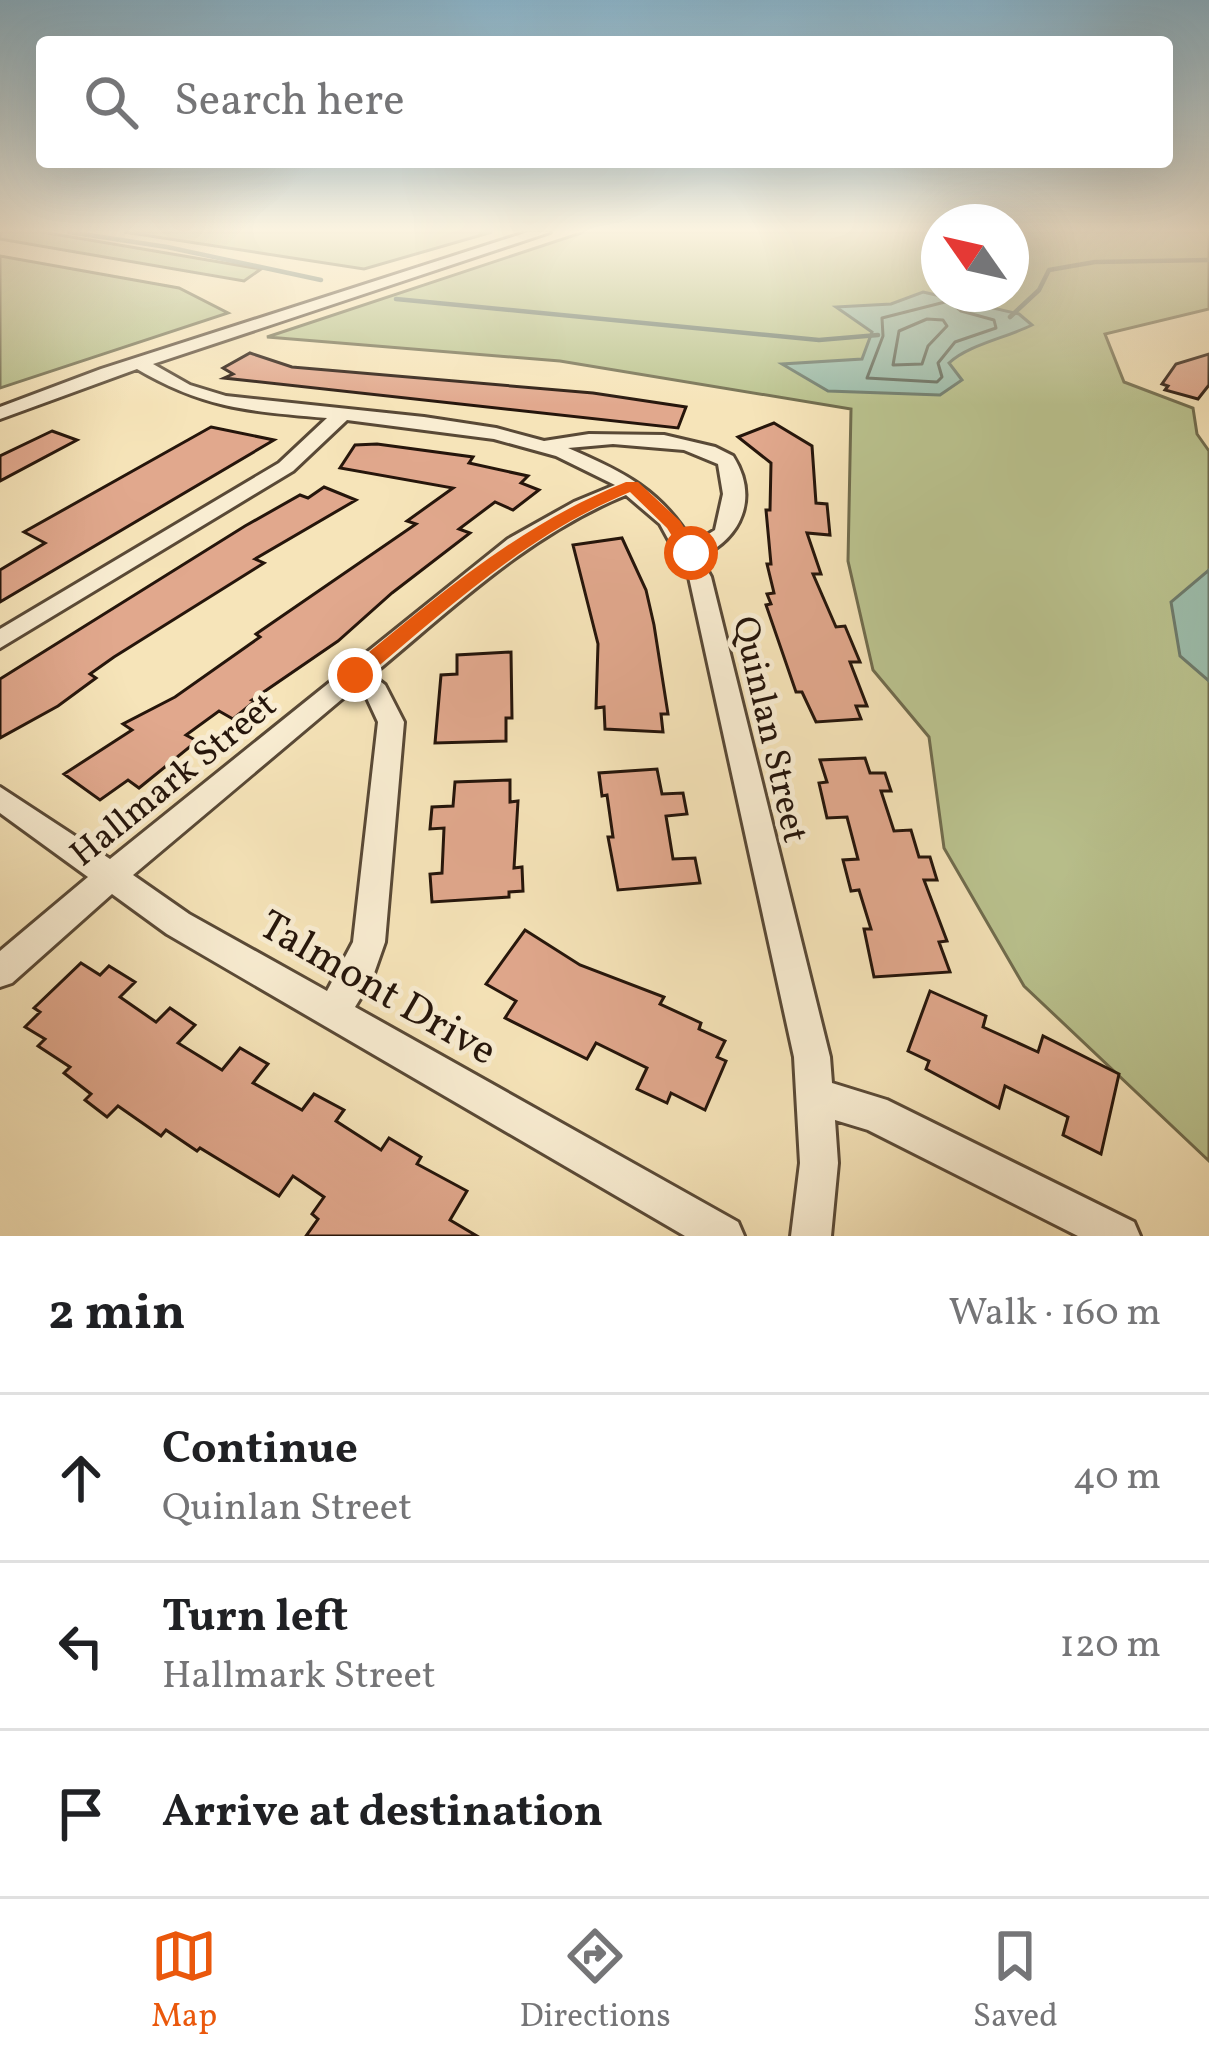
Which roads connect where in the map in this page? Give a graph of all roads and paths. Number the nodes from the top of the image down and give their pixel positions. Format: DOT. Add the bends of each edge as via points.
graph roads {
  1 [pos="365,290"];
  2 [pos="139,363"];
  3 [pos="0,413"];
  4 [pos="340,416"];
  5 [pos="548,446"];
  6 [pos="632,485"];
  7 [pos="691,553"];
  8 [pos="0,640"];
  9 [pos="355,675"];
  10 [pos="0,798"];
  11 [pos="110,876"];
  12 [pos="0,972"];
  13 [pos="333,1012"];
  14 [pos="818,1097"];
  15 [pos="724,1236"];
  16 [pos="811,1236"];
  17 [pos="1120,1236"];
  1 -- 2 [label="street"];
  2 -- 3 [label="street"];
  2 -- 4 [label="street, Quinlan Street" via="213,398"];
  4 -- 5 [label="street, Quinlan Street"];
  4 -- 8 [label="street" via="286,467"];
  5 -- 6 [label="street, Quinlan Street"];
  5 -- 7 [label="street" via="604,437 701,448 726,460 734,475 728,528"];
  6 -- 7 [label="street, Quinlan Street"];
  6 -- 9 [label="street, Hallmark Street" via="516,544"];
  7 -- 14 [label="street, Quinlan Street"];
  9 -- 11 [label="street, Hallmark Street"];
  9 -- 13 [label="street" via="376,691 391,722 369,942"];
  10 -- 11 [label="street, Talmont Drive"];
  11 -- 12 [label="street, Hallmark Street"];
  11 -- 13 [label="street, Talmont Drive"];
  13 -- 15 [label="street, Talmont Drive"];
  14 -- 16 [label="street, Quinlan Street"];
  14 -- 17 [label="street" via="874,1113"];
}
